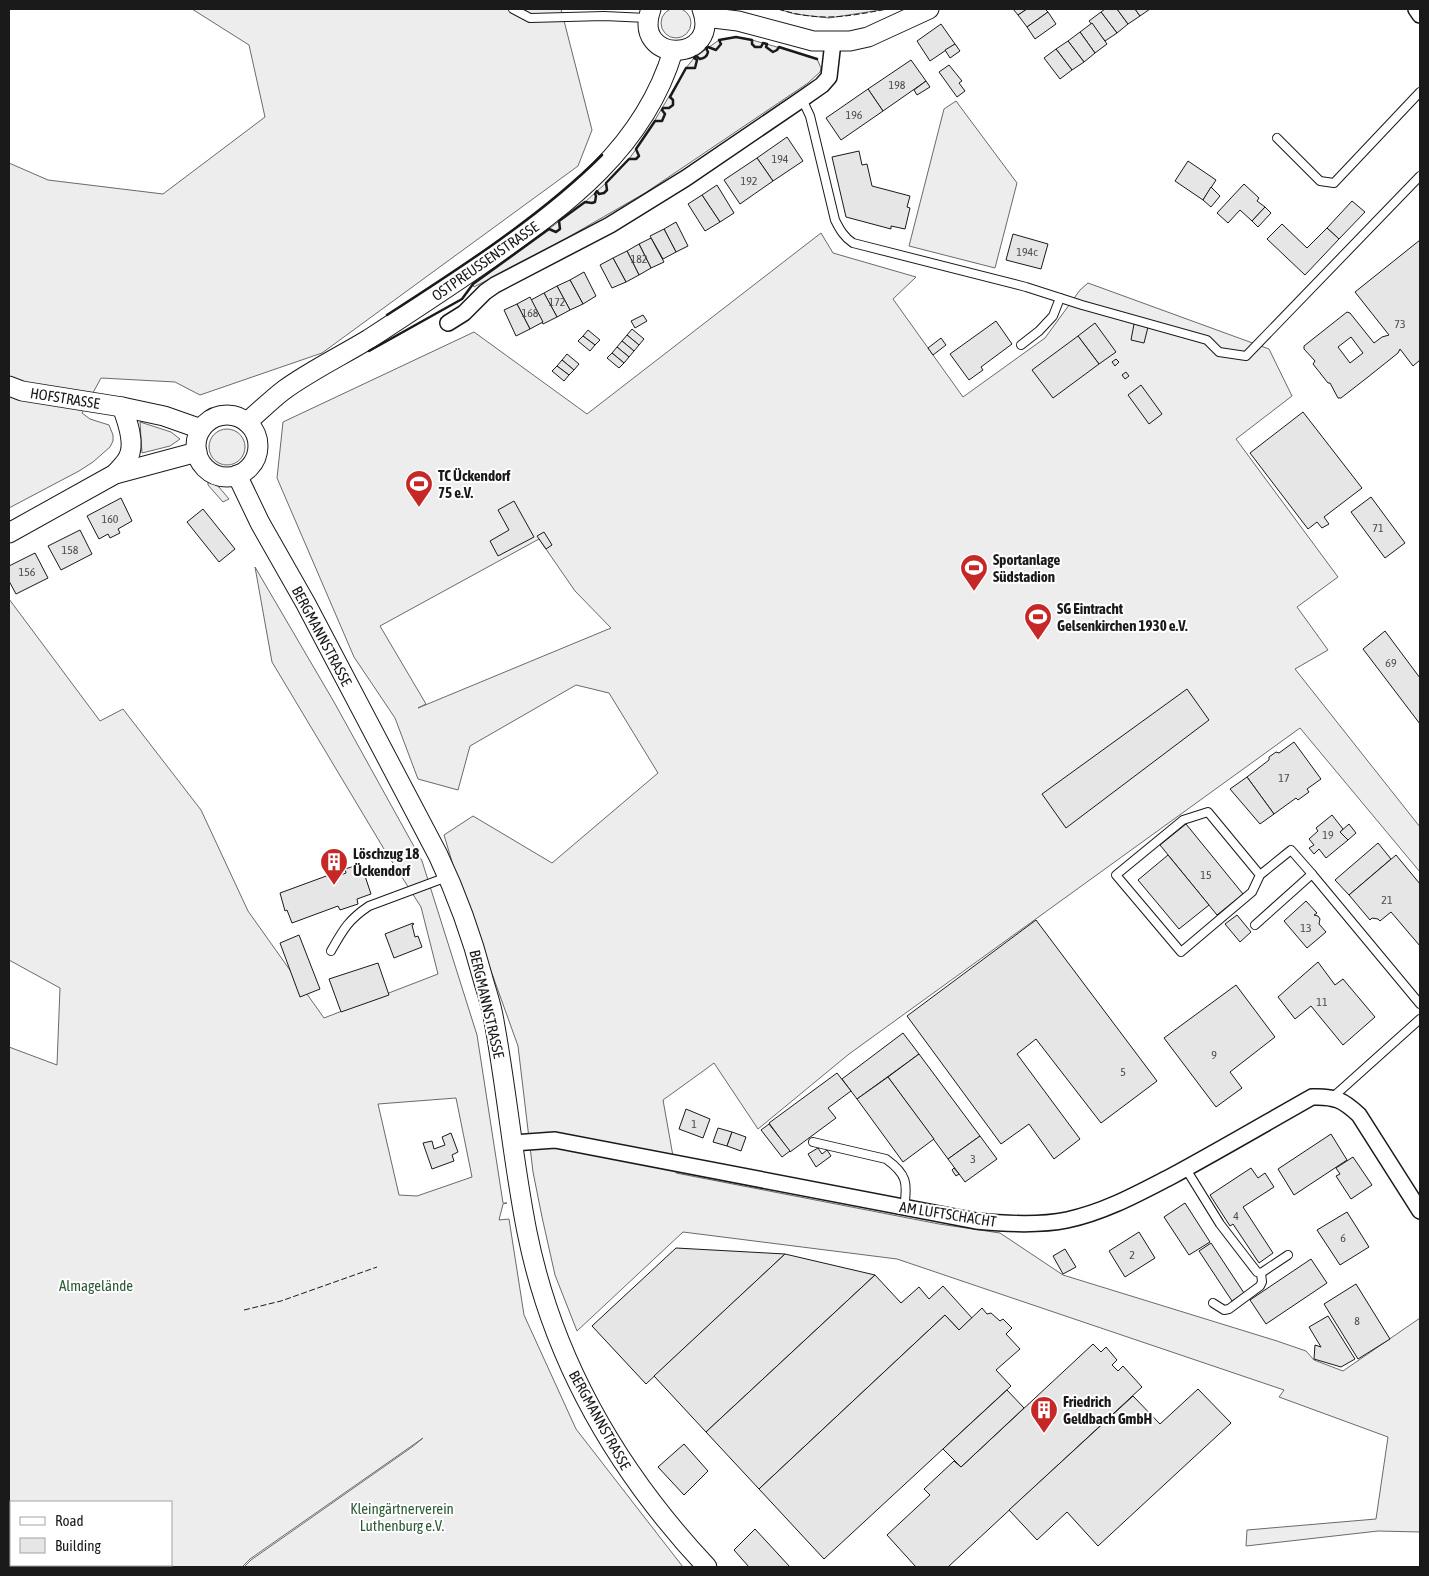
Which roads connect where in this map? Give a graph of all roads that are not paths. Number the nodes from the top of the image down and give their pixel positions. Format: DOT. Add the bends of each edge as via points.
graph roads {
  1 [pos="513,9"];
  2 [pos="929,9"];
  3 [pos="1416,9"];
  4 [pos="703,13"];
  5 [pos="649,14"];
  6 [pos="1420,15"];
  7 [pos="833,42"];
  8 [pos="672,51"];
  9 [pos="1420,92"];
  10 [pos="802,99"];
  11 [pos="1277,138"];
  12 [pos="1420,176"];
  13 [pos="1060,298"];
  14 [pos="448,323"];
  15 [pos="1021,345"];
  16 [pos="9,386"];
  17 [pos="122,407"];
  18 [pos="248,422"];
  19 [pos="201,429"];
  20 [pos="197,452"];
  21 [pos="115,474"];
  22 [pos="237,475"];
  23 [pos="9,533"];
  24 [pos="1312,874"];
  25 [pos="448,876"];
  26 [pos="1260,876"];
  27 [pos="1255,925"];
  28 [pos="331,951"];
  29 [pos="1420,1004"];
  30 [pos="1420,1019"];
  31 [pos="1333,1097"];
  32 [pos="813,1142"];
  33 [pos="513,1143"];
  34 [pos="1186,1169"];
  35 [pos="904,1208"];
  36 [pos="1420,1211"];
  37 [pos="1288,1255"];
  38 [pos="1261,1273"];
  39 [pos="1213,1304"];
  40 [pos="707,1567"];
  1 -- 5 [label="lane" via="530,18"];
  2 -- 7 [label="street" via="868,37"];
  3 -- 6 [label="street"];
  4 -- 7 [label="street" via="813,41"];
  4 -- 8 [label="street" via="705,26 697,42 690,48"];
  5 -- 8 [label="street" via="650,36 656,44"];
  7 -- 10 [label="street, OSTPREUSSENSTRASSE" via="829,76"];
  8 -- 18 [label="street, OSTPREUSSENSTRASSE" via="667,71 635,129 592,180 517,239 405,316 285,389"];
  9 -- 11 [label="lane" via="1334,183 1320,181"];
  10 -- 13 [label="lane" via="810,116 835,220 846,239"];
  10 -- 14 [label="street, OSTPREUSSENSTRASSE" via="610,225 495,285"];
  12 -- 13 [label="lane" via="1246,356 1219,352 1207,340"];
  13 -- 15 [label="lane" via="1053,316"];
  16 -- 17 [label="street, HOFSTRASSE" via="22,391"];
  17 -- 19 [label="street, HOFSTRASSE" via="164,416"];
  17 -- 21 [label="street, HOFSTRASSE" via="130,426 131,442 129,456"];
  18 -- 19 [label="street" via="238,417 218,416"];
  18 -- 22 [label="street" via="254,429 258,448 252,465"];
  19 -- 20 [label="street"];
  20 -- 21 [label="street"];
  20 -- 22 [label="street" via="200,462 216,475"];
  21 -- 23 [label="street"];
  22 -- 25 [label="street, BERGMANNSTRASSE"];
  24 -- 26 [label="lane" via="1291,850"];
  24 -- 27 [label="lane"];
  24 -- 29 [label="lane"];
  25 -- 28 [label="lane" via="358,913 346,924"];
  25 -- 33 [label="street, BERGMANNSTRASSE" via="472,936 494,1019"];
  26 -- 26 [label="lane" via="1208,812 1183,820 1116,875 1181,952 1252,892"];
  30 -- 31 [label="lane"];
  31 -- 34 [label="street, AM LUFTSCHACHT" via="1312,1097"];
  31 -- 36 [label="street" via="1348,1104 1359,1116"];
  32 -- 35 [label="lane" via="886,1159 895,1165 906,1182"];
  33 -- 35 [label="street, AM LUFTSCHACHT" via="555,1140"];
  33 -- 40 [label="street, BERGMANNSTRASSE" via="530,1242 544,1297 586,1402 632,1476"];
  34 -- 35 [label="street, AM LUFTSCHACHT" via="1132,1198 1066,1220 1006,1224"];
  34 -- 38 [label="lane" via="1220,1224 1247,1261"];
  37 -- 38 [label="lane"];
  38 -- 39 [label="lane" via="1260,1286 1228,1308 1224,1310"];
}
